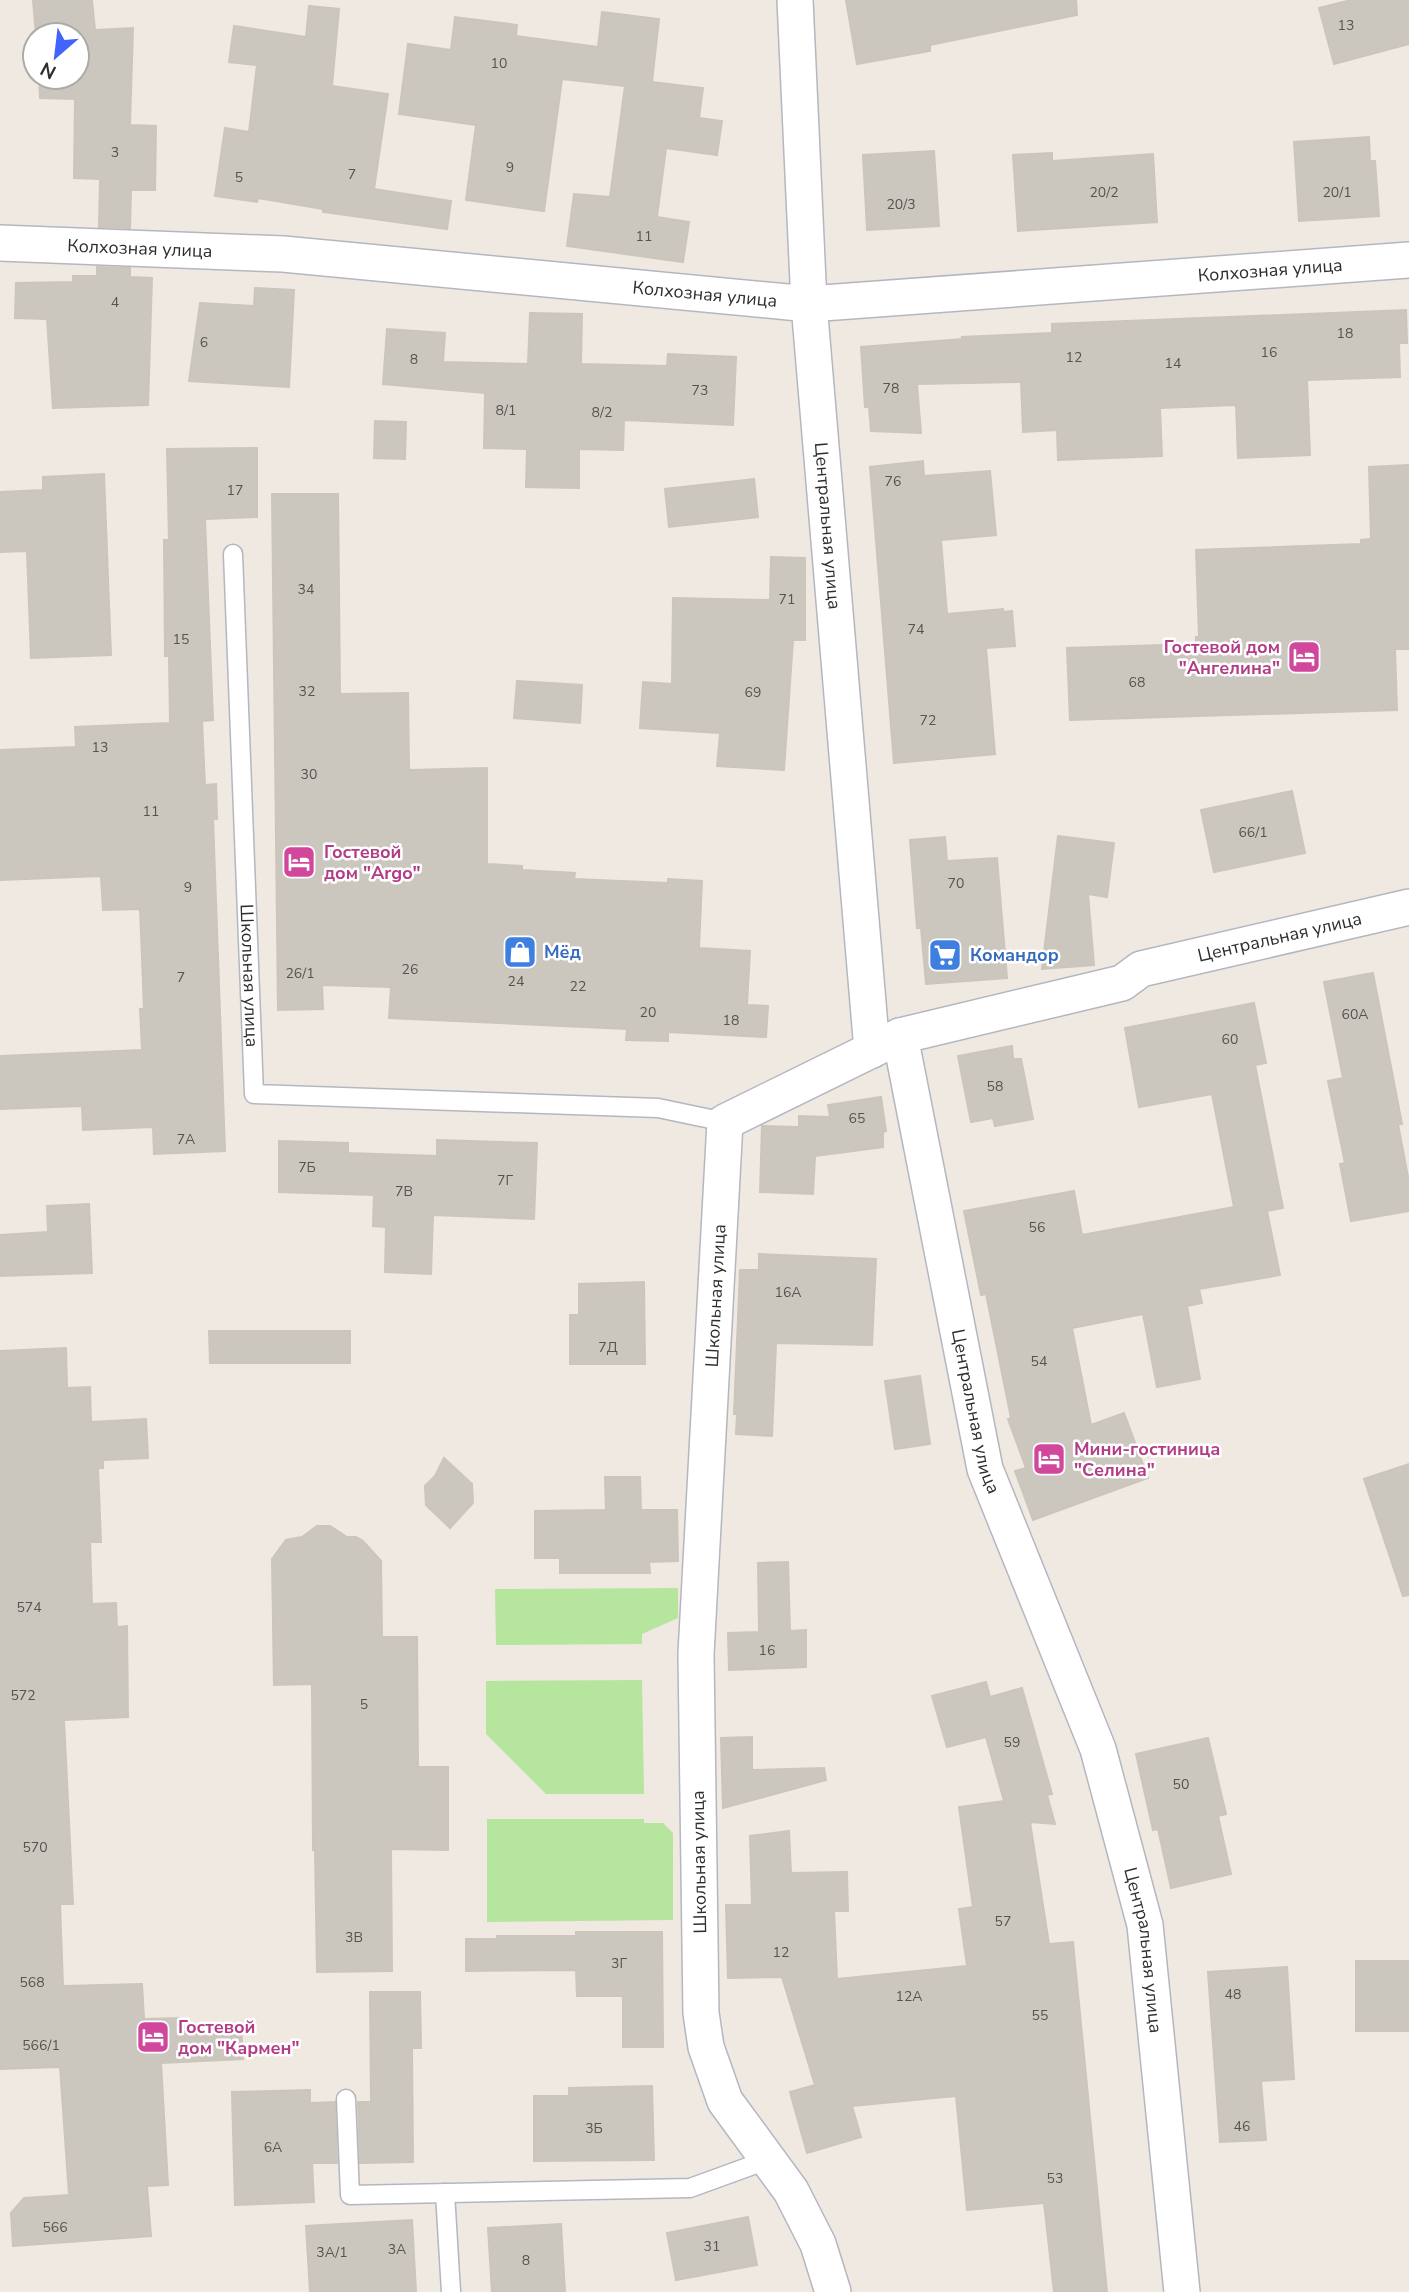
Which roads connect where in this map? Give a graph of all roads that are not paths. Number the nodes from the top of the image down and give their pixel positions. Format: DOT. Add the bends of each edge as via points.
graph roads {
  1 [pos="795,0"];
  2 [pos="0,243"];
  3 [pos="1409,260"];
  4 [pos="808,304"];
  5 [pos="233,554"];
  6 [pos="1409,907"];
  7 [pos="886,1043"];
  8 [pos="725,1122"];
  9 [pos="346,2099"];
  10 [pos="766,2160"];
  11 [pos="445,2193"];
  12 [pos="451,2292"];
  13 [pos="833,2292"];
  14 [pos="1182,2292"];
  1 -- 4 [label="street, Центральная улица"];
  2 -- 4 [label="street, Колхозная улица" via="283,254"];
  3 -- 4 [label="street, Колхозная улица"];
  4 -- 7 [label="street, Центральная улица"];
  5 -- 8 [label="lane, Школьная улица" via="254,1094 658,1108"];
  6 -- 7 [label="street, Центральная улица" via="1141,969 1122,983"];
  7 -- 8 [label="street"];
  7 -- 14 [label="street, Центральная улица" via="985,1469 1098,1749 1145,1925"];
  8 -- 10 [label="street, Школьная улица" via="696,1654 701,2013 706,2047 725,2101"];
  9 -- 11 [label="lane" via="350,2195"];
  10 -- 11 [label="lane" via="690,2188"];
  10 -- 13 [label="street, Школьная улица" via="791,2191 818,2244"];
  11 -- 12 [label="lane"];
}
